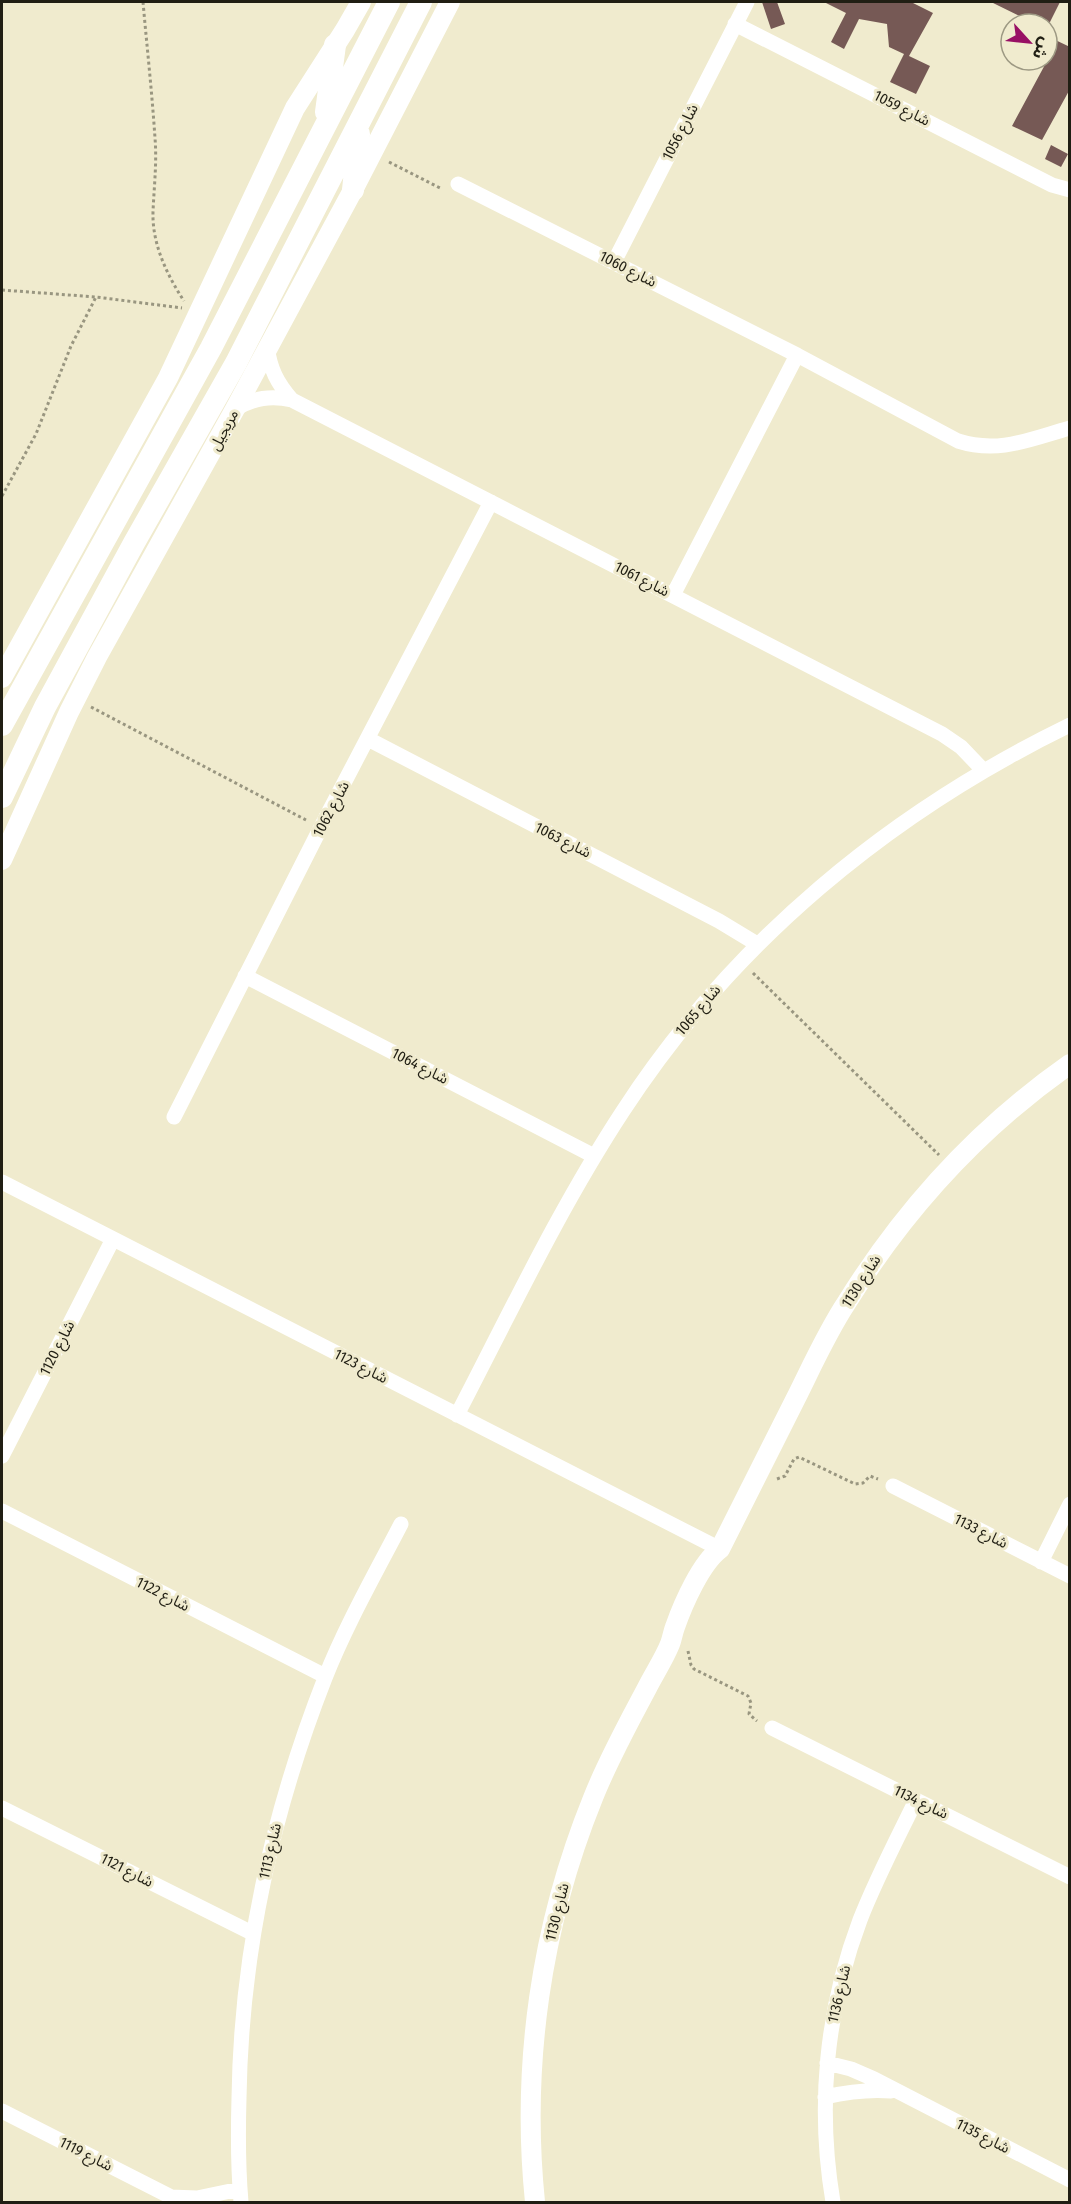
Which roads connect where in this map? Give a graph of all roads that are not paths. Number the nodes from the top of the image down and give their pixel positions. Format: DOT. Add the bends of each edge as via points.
graph roads {
  1 [pos="361,2"];
  2 [pos="389,2"];
  3 [pos="421,2"];
  4 [pos="450,2"];
  5 [pos="747,2"];
  6 [pos="735,24"];
  7 [pos="335,45"];
  8 [pos="361,120"];
  9 [pos="323,130"];
  10 [pos="458,184"];
  11 [pos="353,190"];
  12 [pos="1070,190"];
  13 [pos="614,262"];
  14 [pos="267,346"];
  15 [pos="797,355"];
  16 [pos="292,399"];
  17 [pos="235,409"];
  18 [pos="1070,428"];
  19 [pos="491,502"];
  20 [pos="673,595"];
  21 [pos="2,678"];
  22 [pos="2,725"];
  23 [pos="1070,725"];
  24 [pos="368,739"];
  25 [pos="983,770"];
  26 [pos="2,797"];
  27 [pos="2,861"];
  28 [pos="757,944"];
  29 [pos="245,976"];
  30 [pos="1070,1064"];
  31 [pos="174,1117"];
  32 [pos="594,1156"];
  33 [pos="2,1182"];
  34 [pos="113,1239"];
  35 [pos="457,1415"];
  36 [pos="2,1456"];
  37 [pos="892,1486"];
  38 [pos="1070,1504"];
  39 [pos="2,1511"];
  40 [pos="401,1524"];
  41 [pos="720,1549"];
  42 [pos="1041,1562"];
  43 [pos="1070,1576"];
  44 [pos="326,1676"];
  45 [pos="772,1728"];
  46 [pos="916,1800"];
  47 [pos="2,1808"];
  48 [pos="1070,1877"];
  49 [pos="252,1933"];
  50 [pos="827,2063"];
  51 [pos="897,2091"];
  52 [pos="825,2097"];
  53 [pos="2,2111"];
  54 [pos="1070,2180"];
  55 [pos="241,2196"];
  56 [pos="175,2200"];
  57 [pos="535,2202"];
  58 [pos="833,2202"];
  1 -- 7 [label="street"];
  2 -- 9 [label="main road"];
  3 -- 8 [label="main road, مريجيل"];
  4 -- 11 [label="street, مريجيل"];
  5 -- 6 [label="street, شارع 1056"];
  6 -- 12 [label="street, شارع 1059" via="1052,185"];
  6 -- 13 [label="street, شارع 1056"];
  7 -- 9 [label="main road"];
  7 -- 21 [label="street" via="295,108 143,425"];
  8 -- 11 [label="main road"];
  8 -- 26 [label="main road, مريجيل" via="236,363 45,706"];
  9 -- 22 [label="main road" via="211,348"];
  10 -- 13 [label="street, شارع 1060"];
  11 -- 14 [label="street, مريجيل"];
  13 -- 15 [label="street, شارع 1060"];
  14 -- 16 [label="street, شارع 1061" via="274,376"];
  14 -- 17 [label="street, مريجيل"];
  15 -- 18 [label="street, شارع 1060" via="958,441 975,446 1001,447"];
  15 -- 20 [label="street"];
  16 -- 17 [label="street, شارع 1061" via="263,398"];
  16 -- 19 [label="street, شارع 1061"];
  17 -- 27 [label="street, مريجيل" via="75,699"];
  19 -- 20 [label="street, شارع 1061"];
  19 -- 24 [label="street, شارع 1062"];
  20 -- 25 [label="street, شارع 1061" via="942,734"];
  23 -- 25 [label="street, شارع 1065"];
  24 -- 28 [label="street, شارع 1063"];
  24 -- 29 [label="street, شارع 1062"];
  25 -- 28 [label="street, شارع 1065" via="850,861"];
  28 -- 32 [label="street, شارع 1065" via="683,1028"];
  29 -- 31 [label="street, شارع 1062"];
  29 -- 32 [label="street, شارع 1064"];
  30 -- 41 [label="street, شارع 1130" via="1011,1109 951,1166 906,1217 846,1303"];
  32 -- 35 [label="street, شارع 1065"];
  33 -- 34 [label="street, شارع 1123"];
  34 -- 35 [label="street, شارع 1123"];
  34 -- 36 [label="street, شارع 1120"];
  35 -- 41 [label="street, شارع 1123"];
  37 -- 42 [label="street, شارع 1133"];
  38 -- 42 [label="street"];
  39 -- 44 [label="street, شارع 1122"];
  40 -- 44 [label="street, شارع 1113"];
  41 -- 57 [label="street, شارع 1130" via="706,1564 690,1593 671,1642 615,1749 593,1798 559,1898 538,2001 532,2054 531,2160"];
  42 -- 43 [label="street, شارع 1133"];
  44 -- 49 [label="street, شارع 1113" via="280,1810"];
  45 -- 46 [label="street, شارع 1134"];
  46 -- 48 [label="street, شارع 1134"];
  46 -- 50 [label="street, شارع 1136" via="860,1919 843,1972"];
  47 -- 49 [label="street, شارع 1121"];
  49 -- 55 [label="street, شارع 1113" via="239,2067"];
  50 -- 51 [label="street, شارع 1135" via="859,2072"];
  50 -- 52 [label="street, شارع 1136"];
  51 -- 52 [label="street, شارع 1135" via="864,2090"];
  51 -- 54 [label="street, شارع 1135"];
  52 -- 58 [label="street, شارع 1136" via="827,2165"];
  53 -- 56 [label="street, شارع 1119"];
  55 -- 56 [label="street, شارع 1119"];
}
